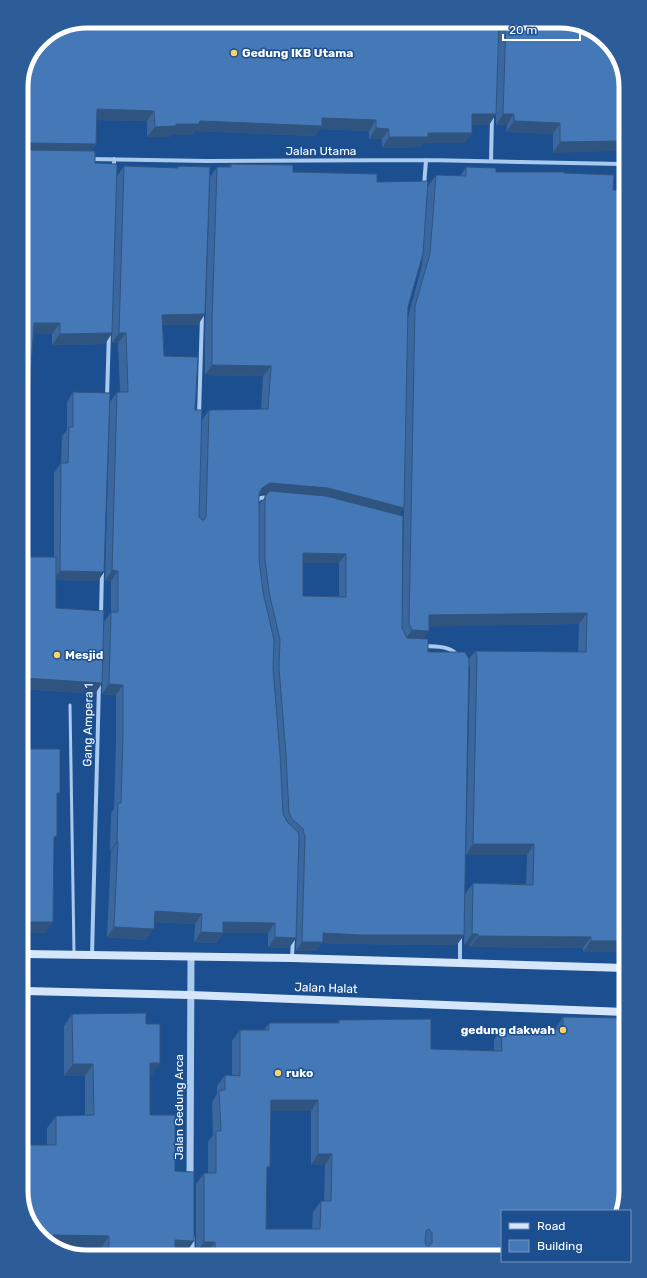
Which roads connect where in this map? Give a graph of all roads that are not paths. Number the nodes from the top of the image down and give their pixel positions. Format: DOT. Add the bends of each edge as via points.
graph roads {
  1 [pos="492,115"];
  2 [pos="84,158"];
  3 [pos="114,159"];
  4 [pos="426,160"];
  5 [pos="207,161"];
  6 [pos="491,161"];
  7 [pos="619,164"];
  8 [pos="207,169"];
  9 [pos="114,175"];
  10 [pos="424,192"];
  11 [pos="202,312"];
  12 [pos="109,326"];
  13 [pos="107,405"];
  14 [pos="198,424"];
  15 [pos="276,498"];
  16 [pos="255,505"];
  17 [pos="102,563"];
  18 [pos="100,617"];
  19 [pos="417,645"];
  20 [pos="462,662"];
  21 [pos="99,679"];
  22 [pos="70,705"];
  23 [pos="460,932"];
  24 [pos="293,935"];
  25 [pos="28,954"];
  26 [pos="74,955"];
  27 [pos="92,956"];
  28 [pos="191,957"];
  29 [pos="292,958"];
  30 [pos="460,963"];
  31 [pos="619,968"];
  32 [pos="28,991"];
  33 [pos="190,995"];
  34 [pos="619,1012"];
  35 [pos="190,1185"];
  36 [pos="191,1232"];
  37 [pos="191,1250"];
  1 -- 6 [label="street"];
  2 -- 3 [label="street, Jalan Utama"];
  3 -- 5 [label="street, Jalan Utama"];
  3 -- 9 [label="street"];
  4 -- 5 [label="street, Jalan Utama"];
  4 -- 6 [label="street, Jalan Utama"];
  4 -- 10 [label="street"];
  5 -- 8 [label="street"];
  6 -- 7 [label="street, Jalan Utama"];
  11 -- 14 [label="street"];
  12 -- 13 [label="street"];
  15 -- 16 [label="street" via="262,497 256,500"];
  17 -- 18 [label="street"];
  19 -- 20 [label="street" via="445,647 455,652"];
  21 -- 27 [label="street, Gang Ampera 1"];
  22 -- 26 [label="lane"];
  23 -- 30 [label="street"];
  24 -- 29 [label="street"];
  25 -- 26 [label="main road"];
  26 -- 27 [label="main road"];
  27 -- 28 [label="main road"];
  28 -- 29 [label="main road"];
  28 -- 33 [label="street, Jalan Gedung Arca"];
  29 -- 30 [label="main road"];
  30 -- 31 [label="main road"];
  32 -- 33 [label="main road, Jalan Halat"];
  33 -- 34 [label="main road, Jalan Halat"];
  33 -- 35 [label="street, Jalan Gedung Arca"];
  36 -- 37 [label="street"];
}
